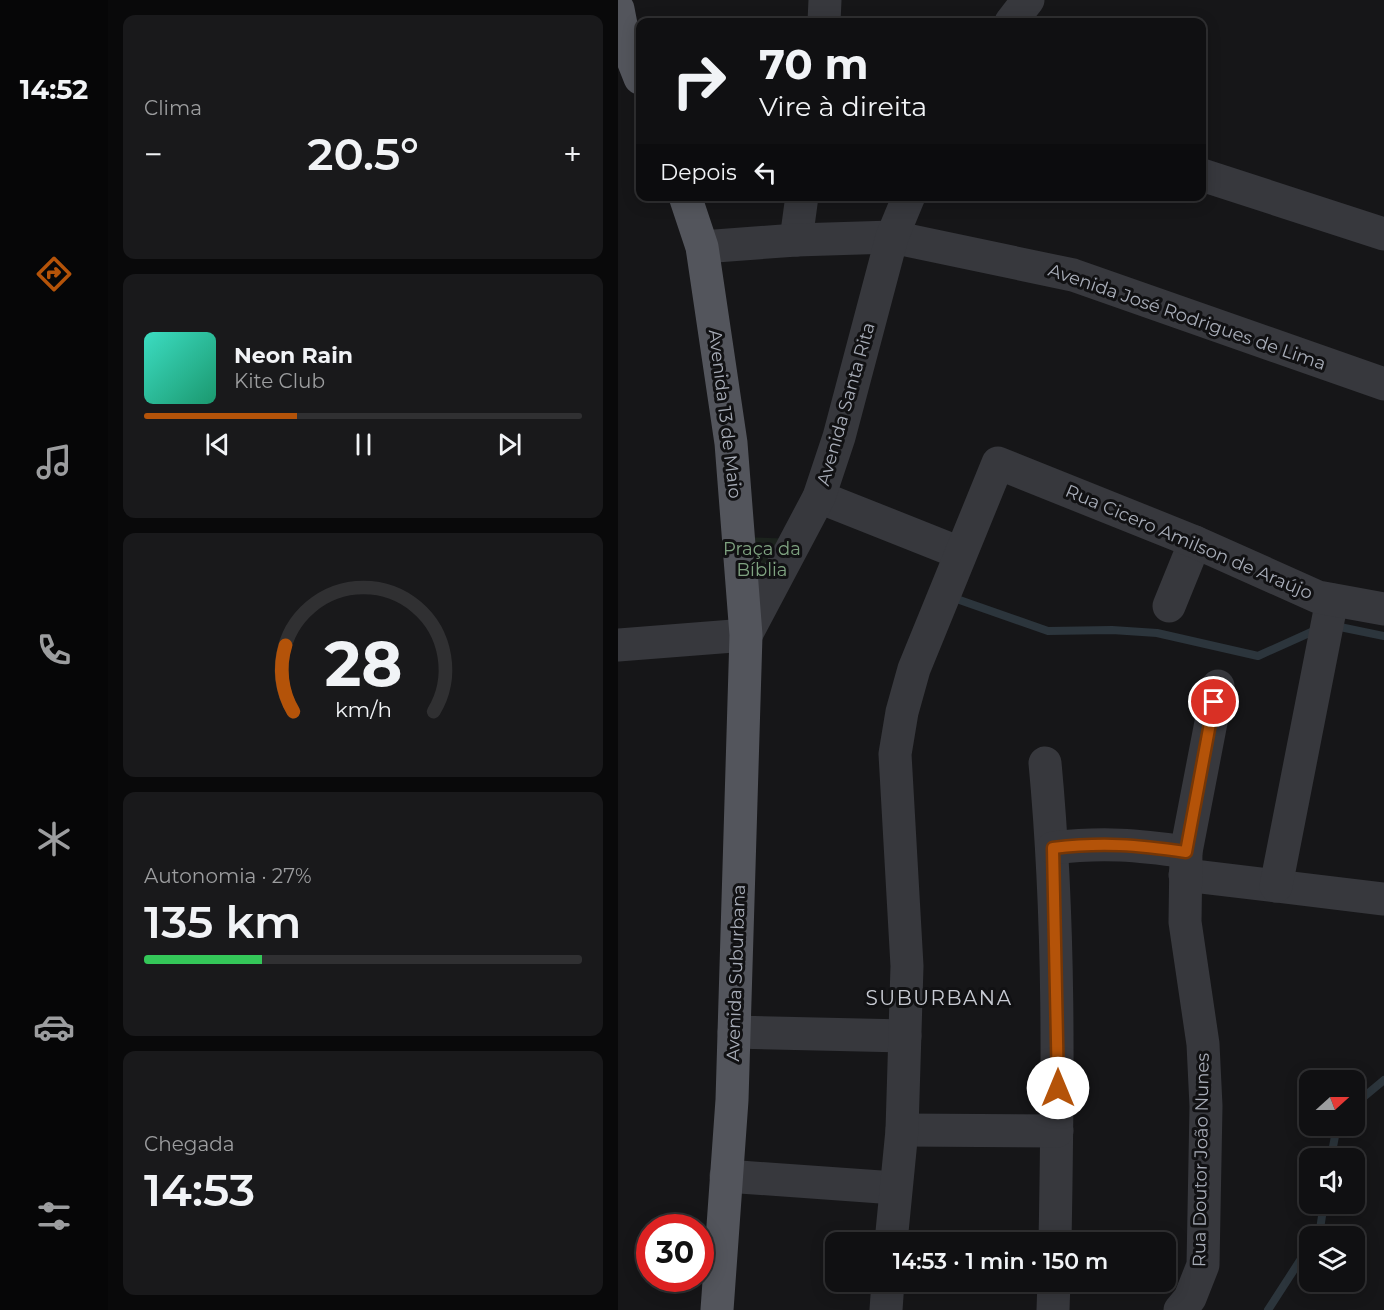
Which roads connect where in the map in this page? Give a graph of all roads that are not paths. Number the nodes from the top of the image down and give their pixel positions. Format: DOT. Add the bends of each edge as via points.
graph roads {
  1 [pos="825,0"];
  2 [pos="1028,0"];
  3 [pos="618,9"];
  4 [pos="824,18"];
  5 [pos="1014,18"];
  6 [pos="636,68"];
  7 [pos="1206,176"];
  8 [pos="687,201"];
  9 [pos="801,201"];
  10 [pos="907,201"];
  11 [pos="1384,234"];
  12 [pos="892,237"];
  13 [pos="796,240"];
  14 [pos="702,247"];
  15 [pos="1384,384"];
  16 [pos="819,497"];
  17 [pos="1195,542"];
  18 [pos="960,553"];
  19 [pos="1332,600"];
  20 [pos="1169,606"];
  21 [pos="1384,609"];
  22 [pos="746,635"];
  23 [pos="618,645"];
  24 [pos="1218,686"];
  25 [pos="1045,763"];
  26 [pos="1053,848"];
  27 [pos="1186,864"];
  28 [pos="1276,886"];
  29 [pos="1384,899"];
  30 [pos="734,1032"];
  31 [pos="905,1036"];
  32 [pos="902,1130"];
  33 [pos="1057,1131"];
  34 [pos="726,1176"];
  35 [pos="895,1188"];
  36 [pos="892,1232"];
  37 [pos="1055,1232"];
  38 [pos="887,1292"];
  39 [pos="1054,1292"];
  40 [pos="717,1310"];
  41 [pos="886,1310"];
  42 [pos="1053,1310"];
  43 [pos="1180,1310"];
  1 -- 4 [label="street"];
  2 -- 5 [label="street"];
  3 -- 6 [label="main road"];
  7 -- 11 [label="street"];
  8 -- 14 [label="main road, Avenida 13 de Maio"];
  9 -- 13 [label="street"];
  10 -- 12 [label="street, Avenida Santa Rita"];
  12 -- 13 [label="street, Avenida José Rodrigues de Lima"];
  12 -- 15 [label="street, Avenida José Rodrigues de Lima" via="1073,275"];
  12 -- 16 [label="street, Avenida Santa Rita" via="839,437"];
  13 -- 14 [label="street, Avenida José Rodrigues de Lima"];
  14 -- 22 [label="main road, Avenida 13 de Maio" via="731,443"];
  16 -- 18 [label="street"];
  16 -- 22 [label="street, Avenida Santa Rita"];
  17 -- 18 [label="street, Rua Cicero Amilson de Araújo" via="998,463"];
  17 -- 19 [label="street, Rua Cicero Amilson de Araújo"];
  17 -- 20 [label="street"];
  18 -- 31 [label="street" via="914,669 895,754 907,966"];
  19 -- 21 [label="street, Rua Cicero Amilson de Araújo"];
  19 -- 28 [label="street"];
  22 -- 23 [label="street"];
  22 -- 30 [label="main road, Avenida Suburbana"];
  24 -- 27 [label="street, Rua Doutor João Nunes"];
  25 -- 26 [label="street"];
  26 -- 27 [label="street" via="1125,843"];
  26 -- 33 [label="street"];
  27 -- 28 [label="street"];
  27 -- 43 [label="street, Rua Doutor João Nunes" via="1185,922 1203,1044 1206,1106 1203,1265 1190,1298"];
  28 -- 29 [label="street"];
  30 -- 31 [label="street"];
  30 -- 34 [label="main road, Avenida Suburbana"];
  31 -- 32 [label="street"];
  32 -- 33 [label="street"];
  32 -- 35 [label="street"];
  33 -- 37 [label="street"];
  34 -- 35 [label="street"];
  34 -- 40 [label="main road, Avenida Suburbana"];
  35 -- 36 [label="street"];
  38 -- 41 [label="street"];
  39 -- 42 [label="street"];
}
